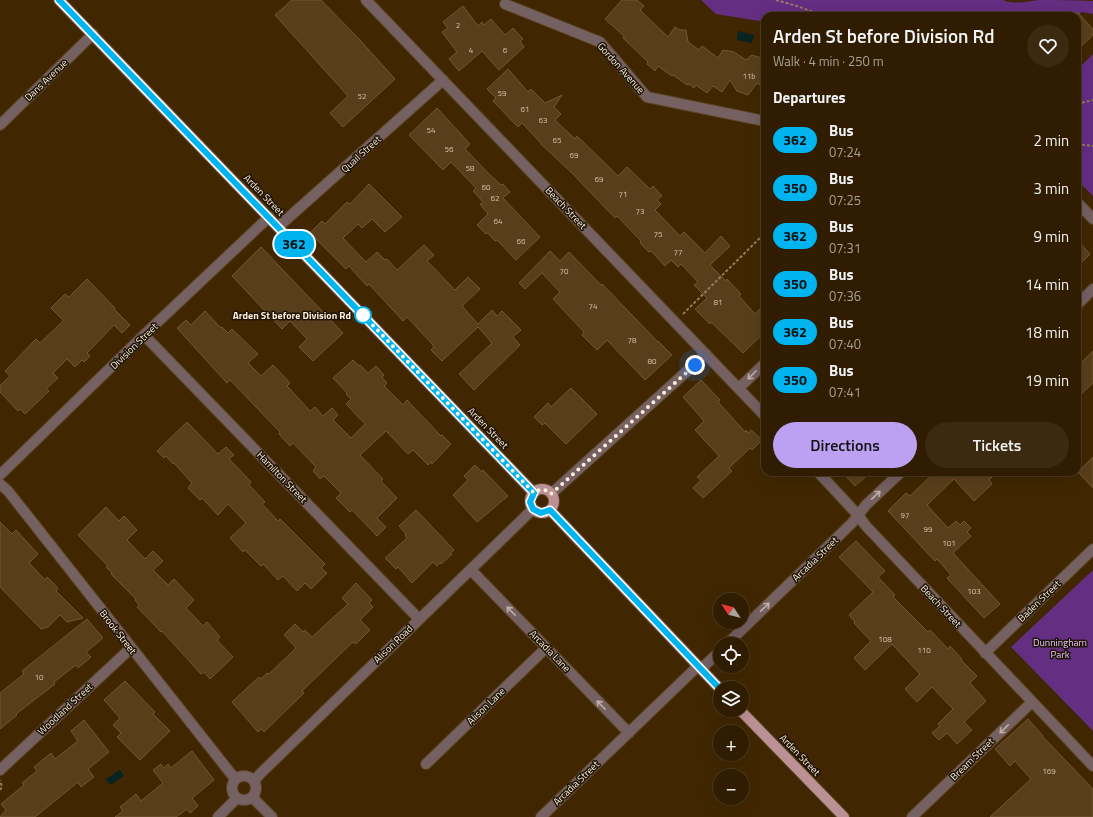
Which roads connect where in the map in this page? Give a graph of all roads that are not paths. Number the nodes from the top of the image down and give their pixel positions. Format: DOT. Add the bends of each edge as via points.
graph roads {
  1 [pos="59,0"];
  2 [pos="366,0"];
  3 [pos="505,4"];
  4 [pos="93,34"];
  5 [pos="443,80"];
  6 [pos="761,120"];
  7 [pos="0,126"];
  8 [pos="1081,206"];
  9 [pos="269,217"];
  10 [pos="1093,219"];
  11 [pos="278,227"];
  12 [pos="1093,289"];
  13 [pos="1081,301"];
  14 [pos="144,335"];
  15 [pos="706,354"];
  16 [pos="761,366"];
  17 [pos="739,388"];
  18 [pos="761,412"];
  19 [pos="0,475"];
  20 [pos="822,476"];
  21 [pos="897,476"];
  22 [pos="0,484"];
  23 [pos="534,493"];
  24 [pos="551,494"];
  25 [pos="533,509"];
  26 [pos="550,510"];
  27 [pos="858,515"];
  28 [pos="1093,549"];
  29 [pos="471,570"];
  30 [pos="419,619"];
  31 [pos="734,637"];
  32 [pos="131,648"];
  33 [pos="546,648"];
  34 [pos="985,653"];
  35 [pos="713,657"];
  36 [pos="699,668"];
  37 [pos="713,682"];
  38 [pos="1032,702"];
  39 [pos="747,717"];
  40 [pos="629,733"];
  41 [pos="426,764"];
  42 [pos="1093,766"];
  43 [pos="0,770"];
  44 [pos="237,778"];
  45 [pos="254,781"];
  46 [pos="237,798"];
  47 [pos="253,798"];
  48 [pos="218,817"];
  49 [pos="272,817"];
  50 [pos="541,817"];
  51 [pos="844,817"];
  52 [pos="912,817"];
  1 -- 4 [label="main road, Arden Street"];
  2 -- 5 [label="street, Beach Street"];
  3 -- 6 [label="street, Gordon Avenue" via="600,42 647,97"];
  4 -- 7 [label="street, Dans Avenue"];
  4 -- 9 [label="main road, Arden Street"];
  5 -- 11 [label="street, Quail Street"];
  5 -- 15 [label="street, Beach Street"];
  8 -- 10 [label="street"];
  9 -- 11 [label="main road, Arden Street"];
  9 -- 14 [label="street, Division Street"];
  11 -- 23 [label="main road, Arden Street"];
  12 -- 13 [label="street"];
  14 -- 19 [label="street, Division Street"];
  14 -- 30 [label="street, Hamilton Street"];
  15 -- 17 [label="street, Beach Street"];
  15 -- 24 [label="street"];
  16 -- 17 [label="street, one-way"];
  17 -- 18 [label="street, Beach Street"];
  20 -- 27 [label="street, Beach Street"];
  27 -- 21 [label="street, Arcadia Street, one-way"];
  22 -- 32 [label="street, Brook Street"];
  23 -- 24 [label="main road" via="545,490"];
  23 -- 25 [label="main road" via="530,502"];
  24 -- 26 [label="main road" via="554,501"];
  25 -- 26 [label="main road" via="541,513"];
  25 -- 29 [label="street, Alison Road"];
  26 -- 36 [label="main road"];
  31 -- 27 [label="street, Arcadia Street, one-way"];
  27 -- 34 [label="street, Beach Street"];
  28 -- 34 [label="street, Baden Street"];
  29 -- 30 [label="street, Alison Road"];
  33 -- 29 [label="street, Arcadia Lane, one-way"];
  30 -- 45 [label="street, Alison Road"];
  32 -- 43 [label="street, Woodland Street"];
  32 -- 44 [label="street, Brook Street"];
  40 -- 33 [label="street, Arcadia Lane, one-way"];
  33 -- 41 [label="street, Alison Lane"];
  34 -- 38 [label="street, Beach Street"];
  35 -- 36 [label="street, Arcadia Street"];
  36 -- 37 [label="main road"];
  36 -- 40 [label="street, Arcadia Street"];
  38 -- 42 [label="street, Beach Street"];
  38 -- 52 [label="street, Bream Street, one-way"];
  39 -- 51 [label="main road, Arden Street"];
  40 -- 50 [label="street, Arcadia Street"];
  44 -- 45 [label="street" via="246,776"];
  44 -- 46 [label="street" via="232,789"];
  45 -- 47 [label="street" via="257,790"];
  46 -- 47 [label="street" via="245,801"];
  46 -- 48 [label="street"];
  47 -- 49 [label="street"];
}
